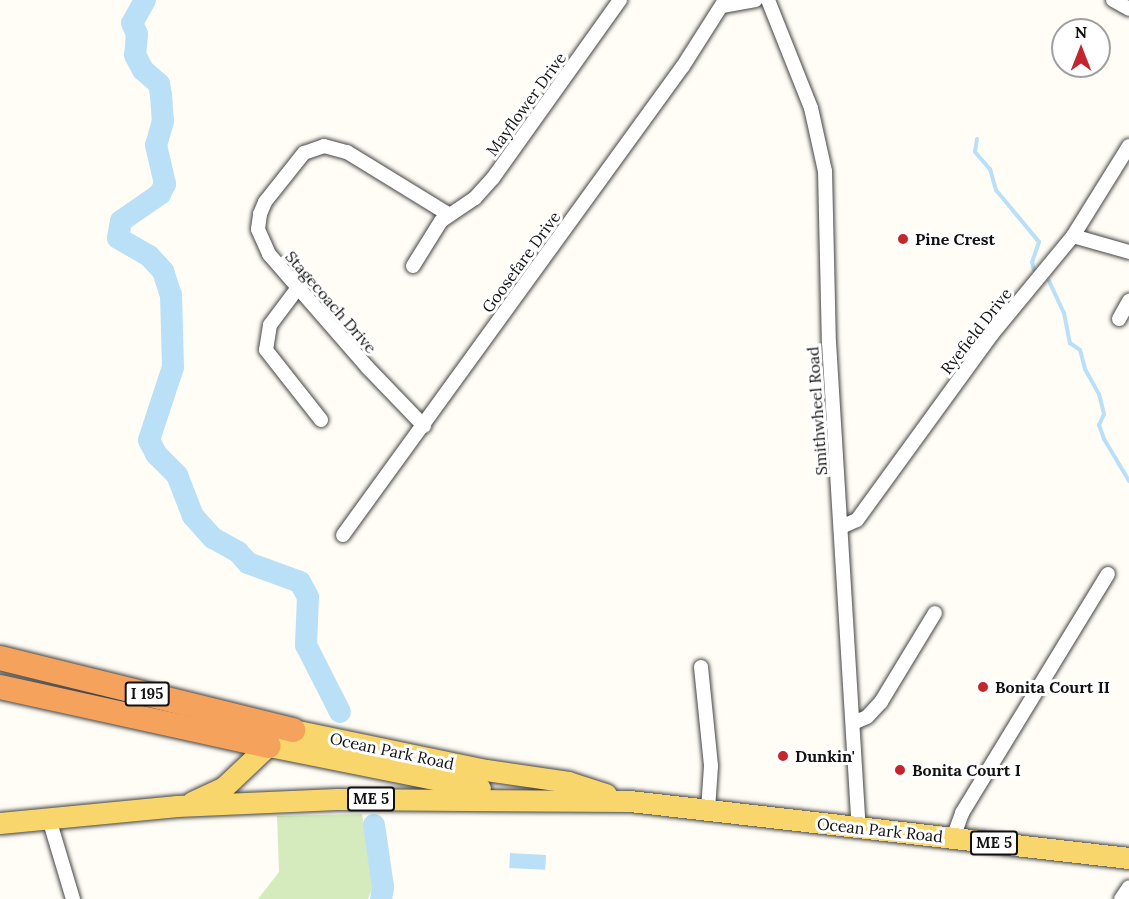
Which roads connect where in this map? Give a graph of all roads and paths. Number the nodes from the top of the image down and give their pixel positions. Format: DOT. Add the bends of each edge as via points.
graph roads {
  1 [pos="620,0"];
  2 [pos="755,0"];
  3 [pos="768,0"];
  4 [pos="1113,0"];
  5 [pos="724,3"];
  6 [pos="1129,9"];
  7 [pos="1129,146"];
  8 [pos="448,214"];
  9 [pos="1073,236"];
  10 [pos="1129,252"];
  11 [pos="412,266"];
  12 [pos="297,289"];
  13 [pos="1129,301"];
  14 [pos="1119,319"];
  15 [pos="321,420"];
  16 [pos="424,426"];
  17 [pos="842,526"];
  18 [pos="343,535"];
  19 [pos="1108,574"];
  20 [pos="935,613"];
  21 [pos="0,658"];
  22 [pos="701,667"];
  23 [pos="0,687"];
  24 [pos="853,723"];
  25 [pos="293,730"];
  26 [pos="269,746"];
  27 [pos="243,771"];
  28 [pos="566,801"];
  29 [pos="630,801"];
  30 [pos="258,803"];
  31 [pos="177,806"];
  32 [pos="708,810"];
  33 [pos="49,819"];
  34 [pos="0,823"];
  35 [pos="859,828"];
  36 [pos="953,838"];
  37 [pos="1129,858"];
  38 [pos="1129,886"];
  39 [pos="73,899"];
  40 [pos="1121,899"];
  1 -- 8 [label="street, Mayflower Drive" via="493,178 475,198"];
  2 -- 5 [label="street, Goosefare Drive"];
  3 -- 17 [label="street, Smithwheel Road" via="811,108 825,171 827,297"];
  4 -- 6 [label="street"];
  5 -- 16 [label="street, Goosefare Drive"];
  7 -- 9 [label="street, Ryefield Drive"];
  8 -- 11 [label="street, Mayflower Drive"];
  8 -- 12 [label="street, Stagecoach Drive" via="335,148 324,146 304,153 262,208 258,229 268,254"];
  9 -- 10 [label="street"];
  9 -- 17 [label="street, Ryefield Drive" via="993,333 857,520"];
  12 -- 15 [label="street" via="270,325 266,351"];
  12 -- 16 [label="street, Stagecoach Drive"];
  13 -- 14 [label="street"];
  16 -- 18 [label="street, Goosefare Drive"];
  17 -- 24 [label="street, Smithwheel Road"];
  19 -- 36 [label="street" via="962,813"];
  20 -- 24 [label="street" via="881,702 867,717"];
  21 -- 25 [label="highway, I 195"];
  22 -- 32 [label="street" via="711,766"];
  23 -- 26 [label="highway, I 195"];
  24 -- 35 [label="street, Smithwheel Road"];
  25 -- 26 [label="main road, Ocean Park Road / ME 5" via="280,734"];
  25 -- 29 [label="main road, Ocean Park Road / ME 5" via="476,769 568,782"];
  26 -- 27 [label="main road, Ocean Park Road / ME 5"];
  26 -- 28 [label="main road" via="414,777"];
  27 -- 30 [label="main road" via="247,792"];
  27 -- 31 [label="main road, Ocean Park Road / ME 5" via="207,797"];
  28 -- 29 [label="main road, Ocean Park Road / ME 5"];
  28 -- 30 [label="main road, Ocean Park Road / ME 5" via="386,798"];
  29 -- 32 [label="main road, Ocean Park Road / ME 5"];
  30 -- 31 [label="main road, Ocean Park Road / ME 5"];
  31 -- 33 [label="main road, Ocean Park Road / ME 5"];
  32 -- 35 [label="main road, Ocean Park Road / ME 5"];
  33 -- 34 [label="main road, Ocean Park Road / ME 5"];
  33 -- 39 [label="street"];
  35 -- 36 [label="main road, Ocean Park Road / ME 5"];
  36 -- 37 [label="main road, Ocean Park Road / ME 5"];
  38 -- 40 [label="street"];
}
